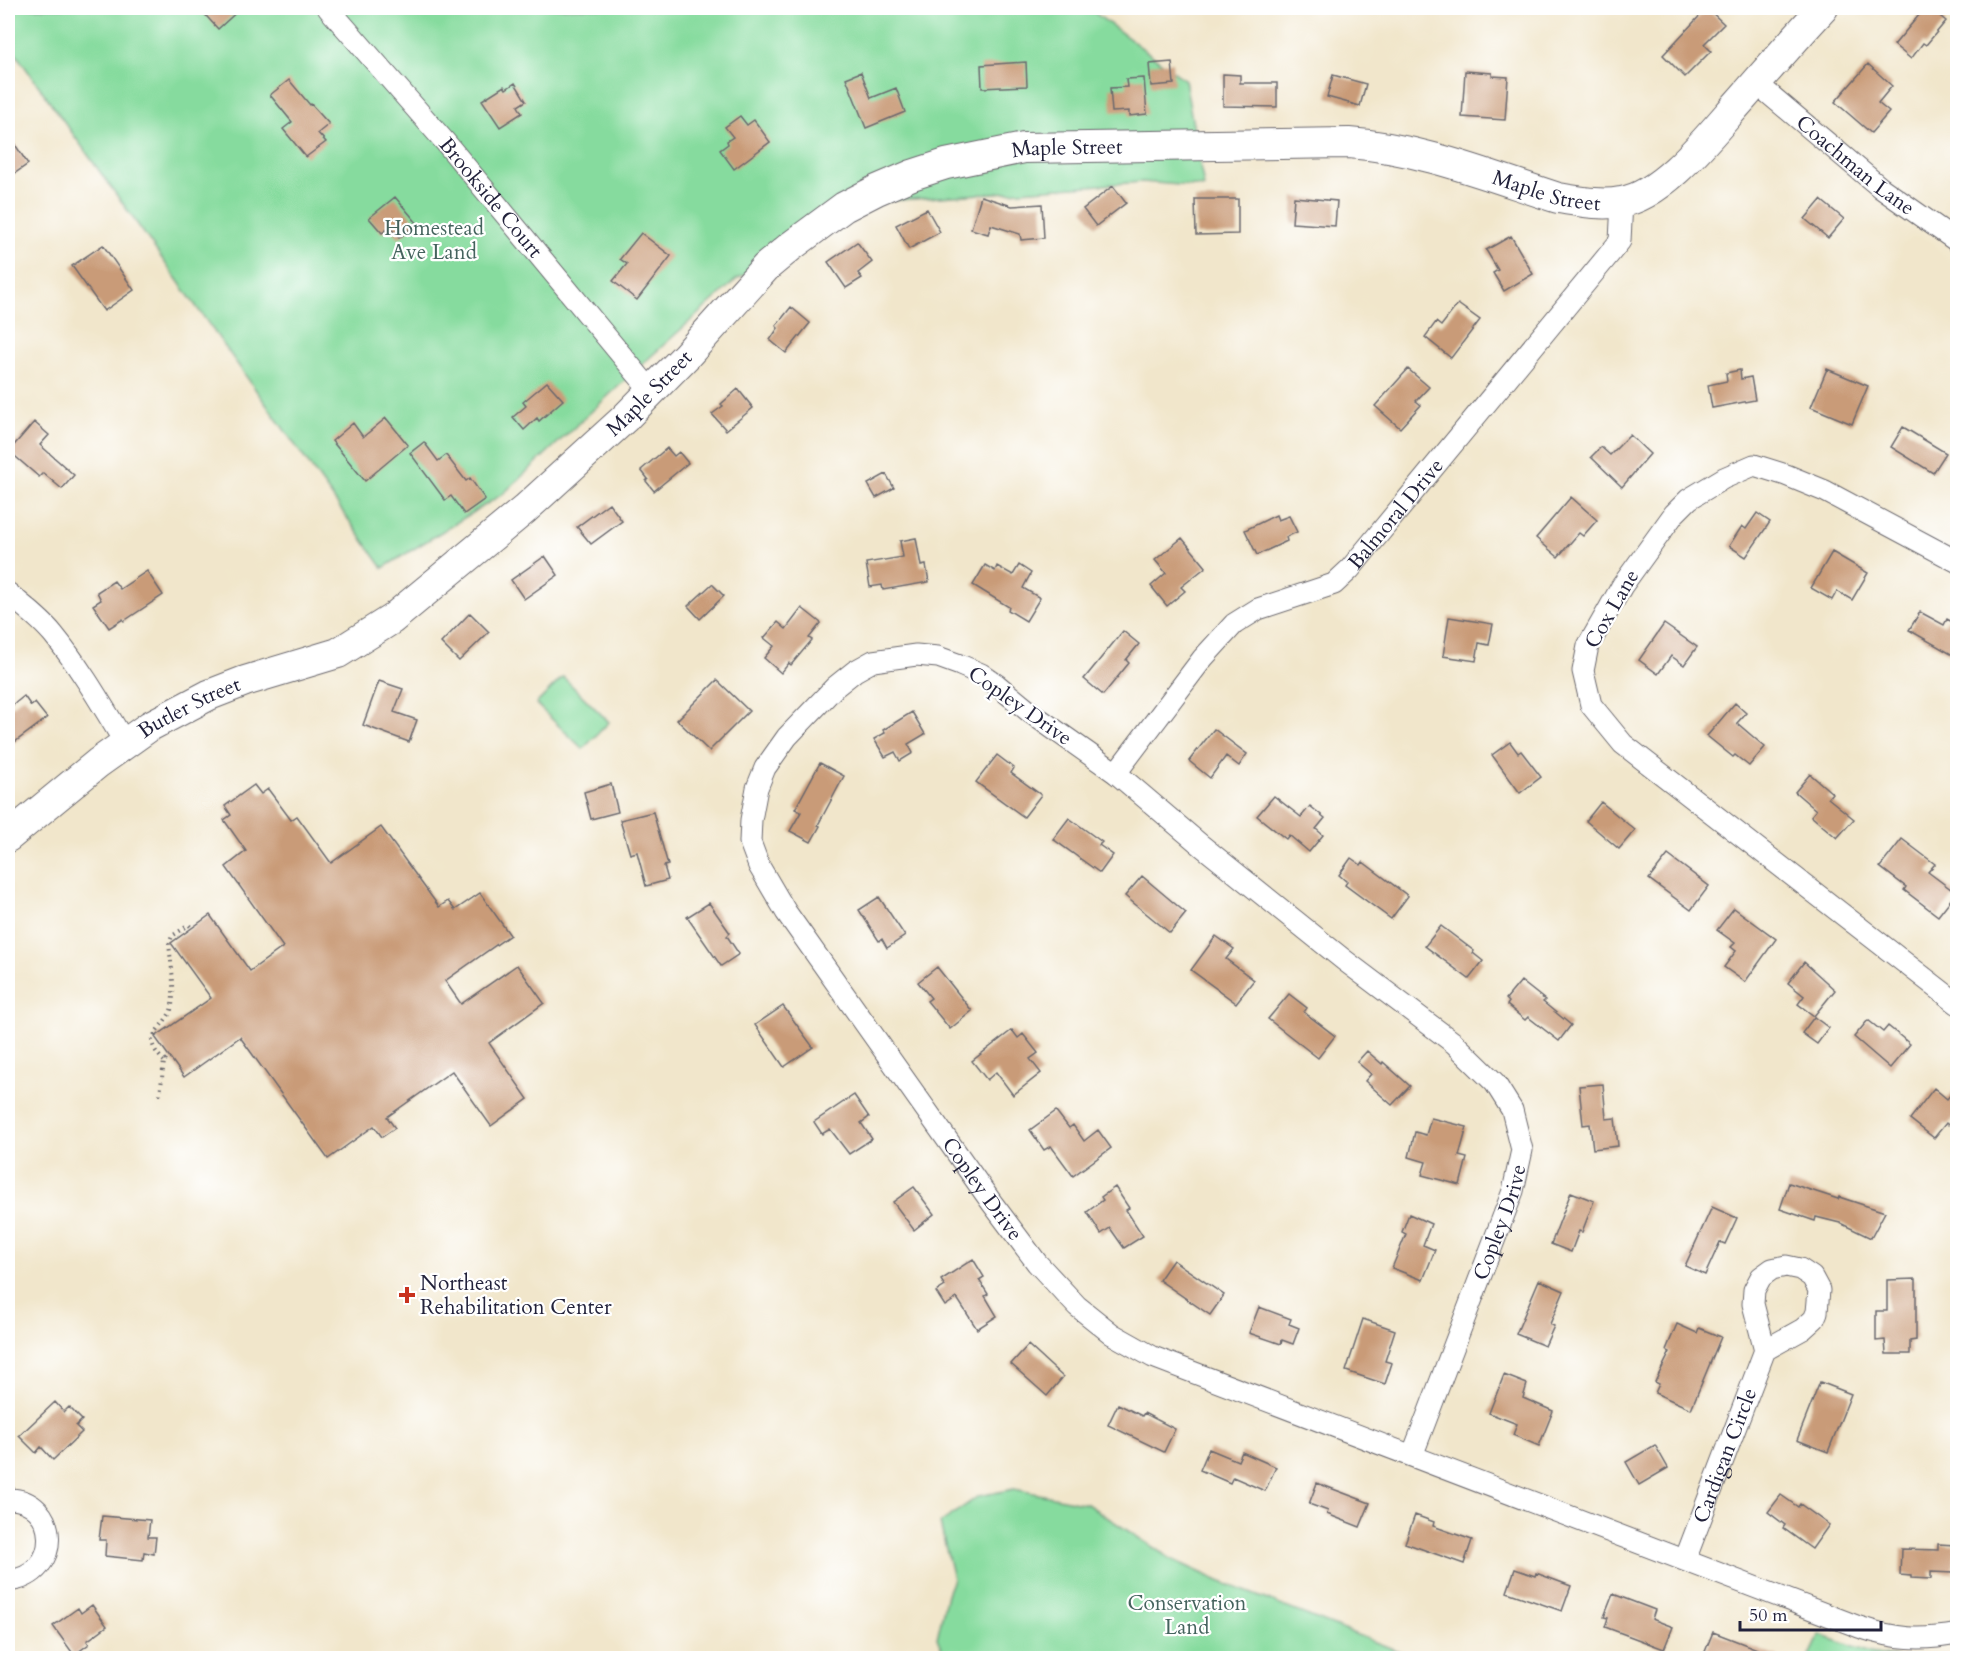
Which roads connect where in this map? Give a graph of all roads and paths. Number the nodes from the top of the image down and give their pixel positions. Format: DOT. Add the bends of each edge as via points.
graph roads {
  1 [pos="328,8"];
  2 [pos="1822,8"];
  3 [pos="1756,83"];
  4 [pos="1622,202"];
  5 [pos="1958,242"];
  6 [pos="652,392"];
  7 [pos="1958,562"];
  8 [pos="8,593"];
  9 [pos="392,620"];
  10 [pos="125,742"];
  11 [pos="1116,773"];
  12 [pos="8,837"];
  13 [pos="192,928"];
  14 [pos="1958,1004"];
  15 [pos="170,1058"];
  16 [pos="164,1061"];
  17 [pos="160,1095"];
  18 [pos="1765,1350"];
  19 [pos="1412,1456"];
  20 [pos="8,1499"];
  21 [pos="1686,1560"];
  22 [pos="8,1581"];
  23 [pos="1958,1634"];
  1 -- 6 [label="street, Brookside Court" via="446,143"];
  2 -- 3 [label="street, Maple Street"];
  3 -- 4 [label="street, Maple Street" via="1669,176 1643,195"];
  3 -- 5 [label="street, Coachman Lane" via="1881,188"];
  4 -- 6 [label="street, Maple Street" via="1558,198 1440,160 1378,145 1024,148 982,155 912,175 868,194 817,225 766,267"];
  4 -- 11 [label="street, Balmoral Drive" via="1620,241 1350,569 1334,584 1257,609 1234,624 1203,658"];
  6 -- 9 [label="street, Maple Street" via="524,510"];
  7 -- 14 [label="street, Cox Lane" via="1825,490 1754,465 1724,478 1674,514 1622,586 1588,646 1583,671 1591,705 1623,744"];
  8 -- 10 [label="street" via="52,633"];
  9 -- 10 [label="street, Butler Street" via="338,653 209,695"];
  10 -- 12 [label="street, Butler Street"];
  11 -- 19 [label="street, Copley Drive" via="1326,946 1454,1043 1495,1083 1512,1110 1522,1149 1513,1191"];
  11 -- 19 [label="street, Copley Drive" via="981,674 938,657 916,655 873,661 835,687 787,737 765,768 751,820 750,842 759,866 792,920 998,1211 1037,1263 1077,1306 1112,1334 1153,1357"];
  13 -- 16 [label="path" via="189,925 172,936 169,944 172,1006 152,1042"];
  15 -- 16 [label="path"];
  16 -- 17 [label="path"];
  18 -- 21 [label="street, Cardigan Circle"];
  19 -- 21 [label="street, Copley Drive"];
  20 -- 22 [label="street" via="37,1510 49,1533 49,1546 39,1567 20,1579"];
  21 -- 23 [label="street, Copley Drive" via="1884,1635 1909,1639"];
}
